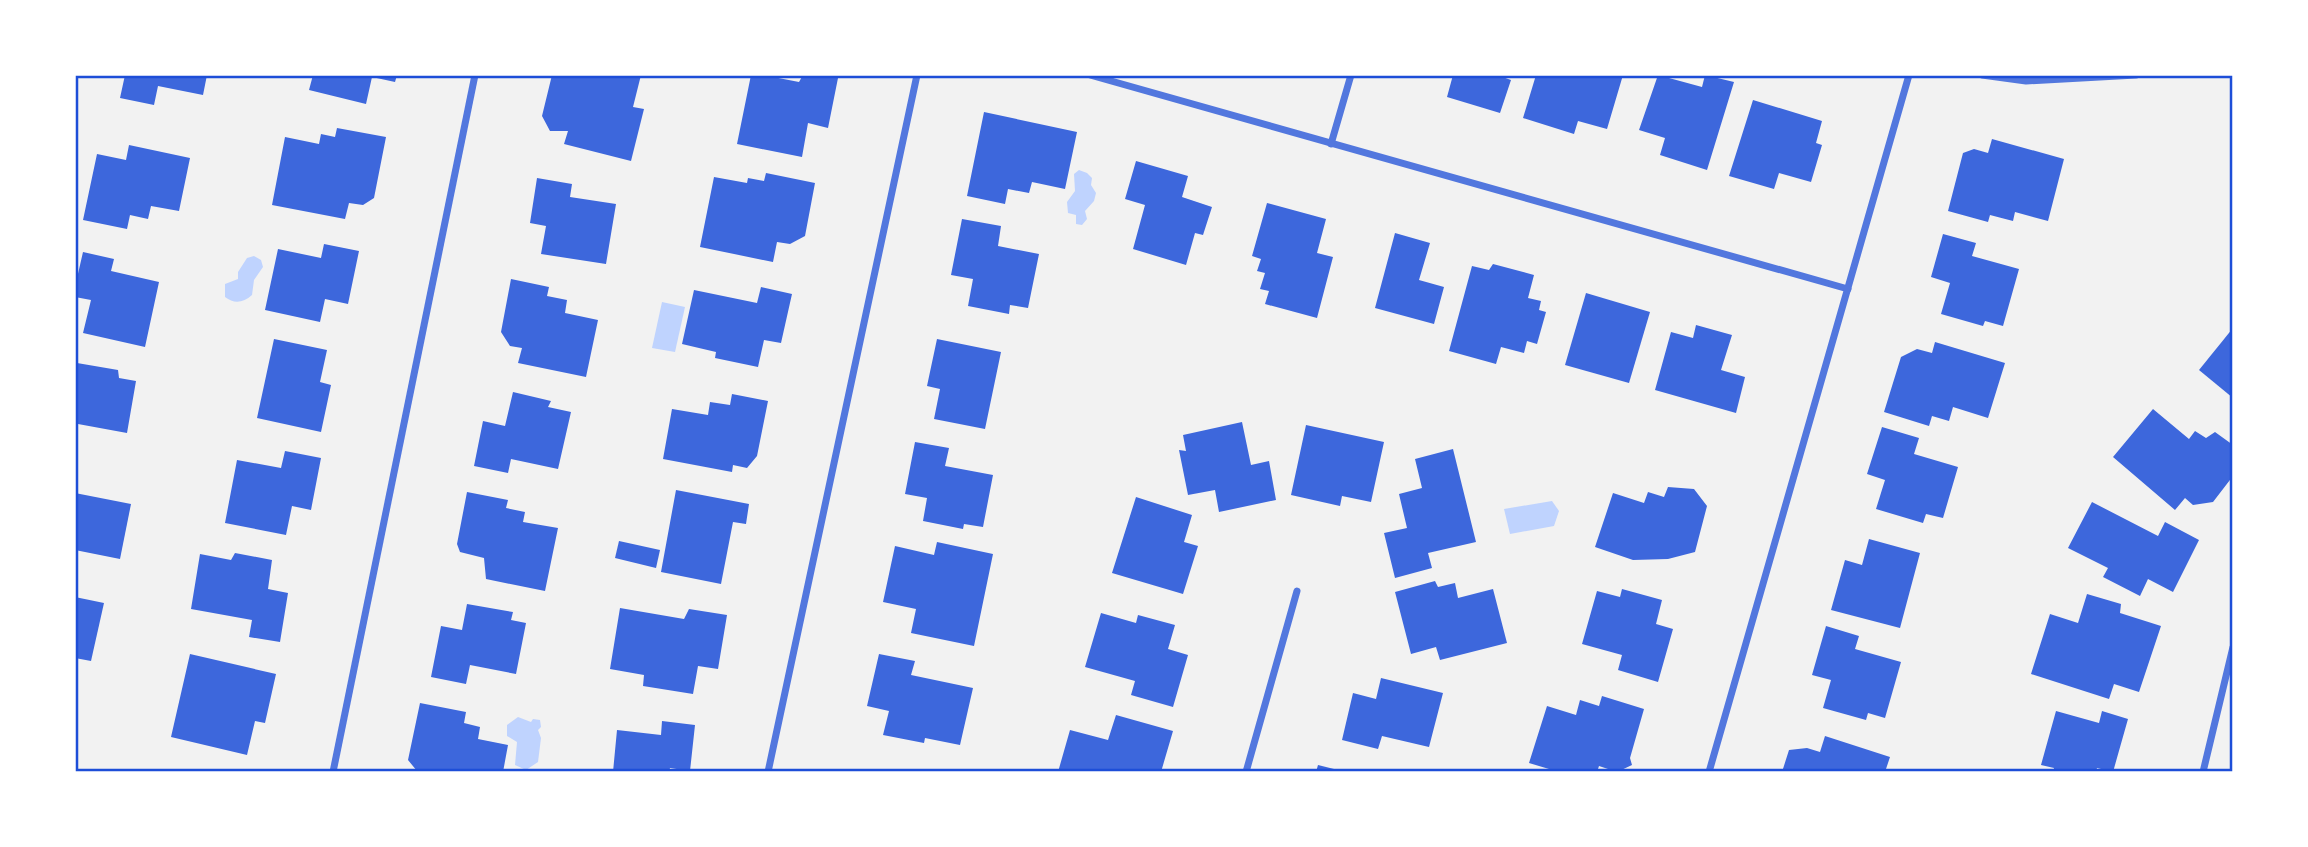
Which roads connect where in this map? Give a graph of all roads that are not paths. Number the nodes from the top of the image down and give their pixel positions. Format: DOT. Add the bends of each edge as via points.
graph roads {
  1 [pos="475,75"];
  2 [pos="917,75"];
  3 [pos="1090,75"];
  4 [pos="1351,75"];
  5 [pos="1909,75"];
  6 [pos="1982,75"];
  7 [pos="2136,75"];
  8 [pos="1331,144"];
  9 [pos="1848,289"];
  10 [pos="1297,591"];
  11 [pos="2233,647"];
  12 [pos="332,772"];
  13 [pos="768,772"];
  14 [pos="1246,772"];
  15 [pos="1709,772"];
  16 [pos="2203,772"];
  1 -- 12 [label="street"];
  2 -- 13 [label="street"];
  3 -- 8 [label="street"];
  4 -- 8 [label="street"];
  5 -- 9 [label="street"];
  6 -- 7 [label="street" via="2026,81"];
  8 -- 9 [label="street"];
  9 -- 15 [label="street"];
  10 -- 14 [label="street"];
  11 -- 16 [label="street"];
}
